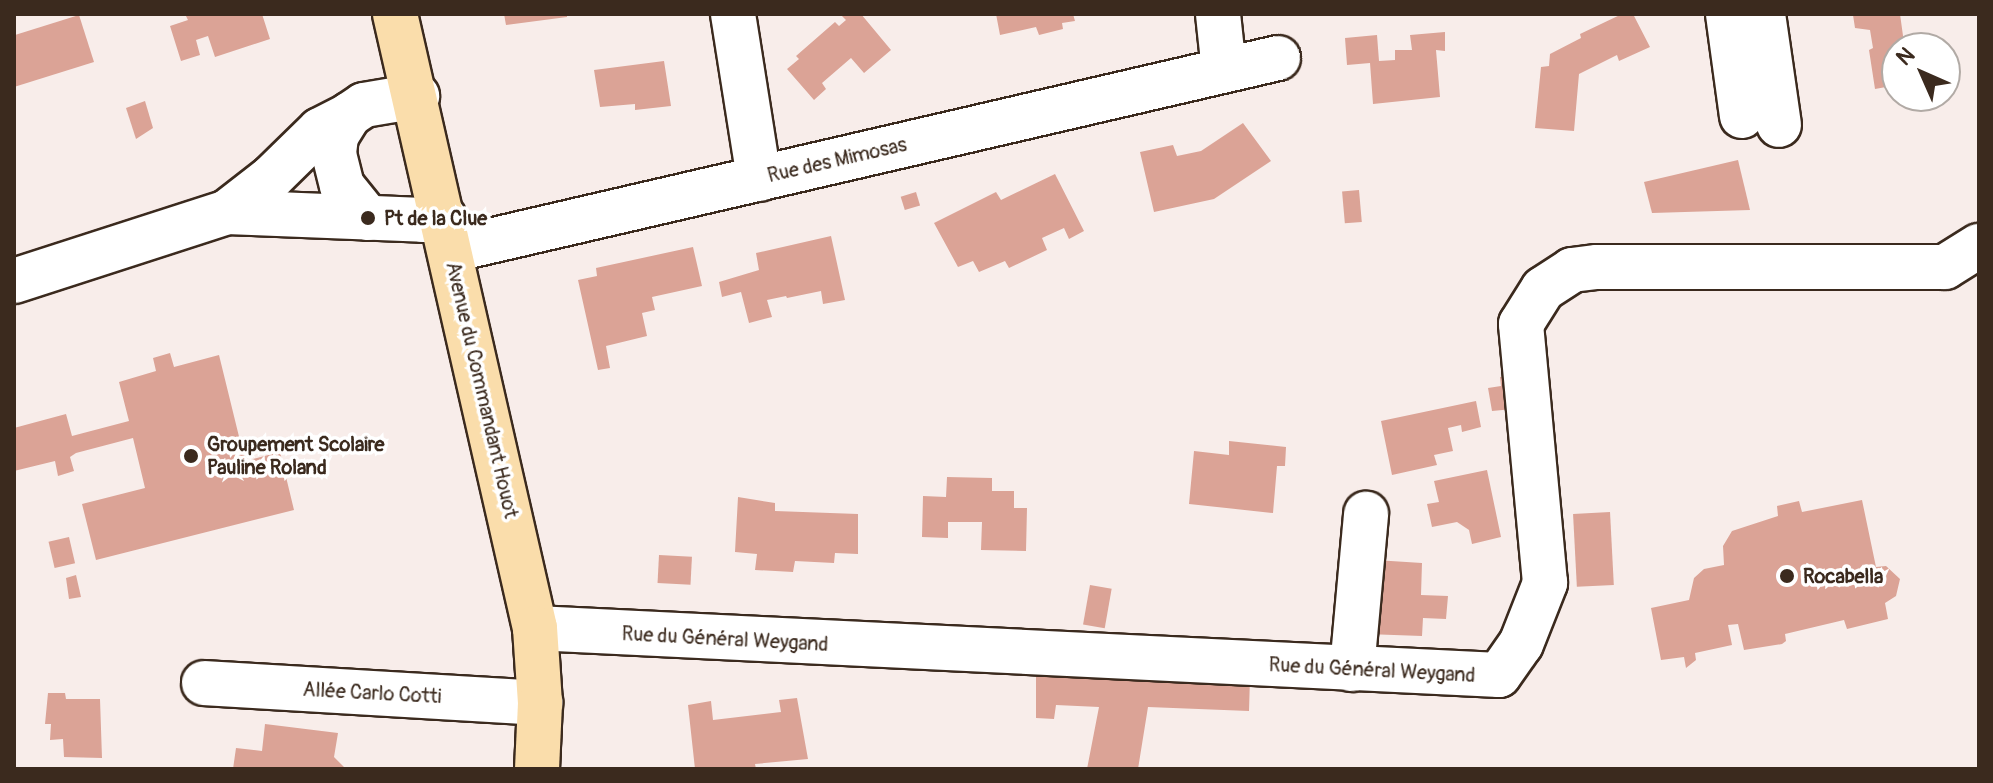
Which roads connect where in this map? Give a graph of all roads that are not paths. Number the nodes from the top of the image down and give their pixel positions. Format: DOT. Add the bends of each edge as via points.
graph roads {
  1 [pos="395,14"];
  2 [pos="733,14"];
  3 [pos="1218,14"];
  4 [pos="1728,14"];
  5 [pos="1763,14"];
  6 [pos="1278,58"];
  7 [pos="1224,70"];
  8 [pos="417,96"];
  9 [pos="349,115"];
  10 [pos="759,179"];
  11 [pos="227,212"];
  12 [pos="368,218"];
  13 [pos="447,234"];
  14 [pos="1979,246"];
  15 [pos="14,281"];
  16 [pos="1366,514"];
  17 [pos="535,628"];
  18 [pos="1352,669"];
  19 [pos="204,683"];
  20 [pos="540,703"];
  21 [pos="537,769"];
  1 -- 8 [label="main road, Avenue du Commandant Houot"];
  2 -- 10 [label="street"];
  3 -- 7 [label="street"];
  4 -- 5 [label="street" via="1760,120"];
  6 -- 7 [label="street, Rue des Mimosas"];
  7 -- 10 [label="street, Rue des Mimosas"];
  8 -- 9 [label="street" via="364,105"];
  8 -- 13 [label="main road, Avenue du Commandant Houot"];
  9 -- 11 [label="street" via="320,130"];
  9 -- 12 [label="street" via="336,136 334,153 342,186"];
  10 -- 13 [label="street, Rue des Mimosas"];
  11 -- 12 [label="street, Rue des Mimosas"];
  11 -- 15 [label="street"];
  12 -- 13 [label="street, Rue des Mimosas" via="423,220"];
  13 -- 17 [label="main road, Avenue du Commandant Houot"];
  14 -- 18 [label="street, Rue du Général Weygand" via="1945,267 1597,267 1557,277 1529,306 1521,324 1545,564 1545,583 1521,644 1499,675"];
  16 -- 18 [label="street"];
  17 -- 18 [label="street, Rue du Général Weygand"];
  17 -- 20 [label="main road, Avenue du Commandant Houot"];
  19 -- 20 [label="street, Allée Carlo Cotti"];
  20 -- 21 [label="main road, Avenue du Commandant Houot"];
}
